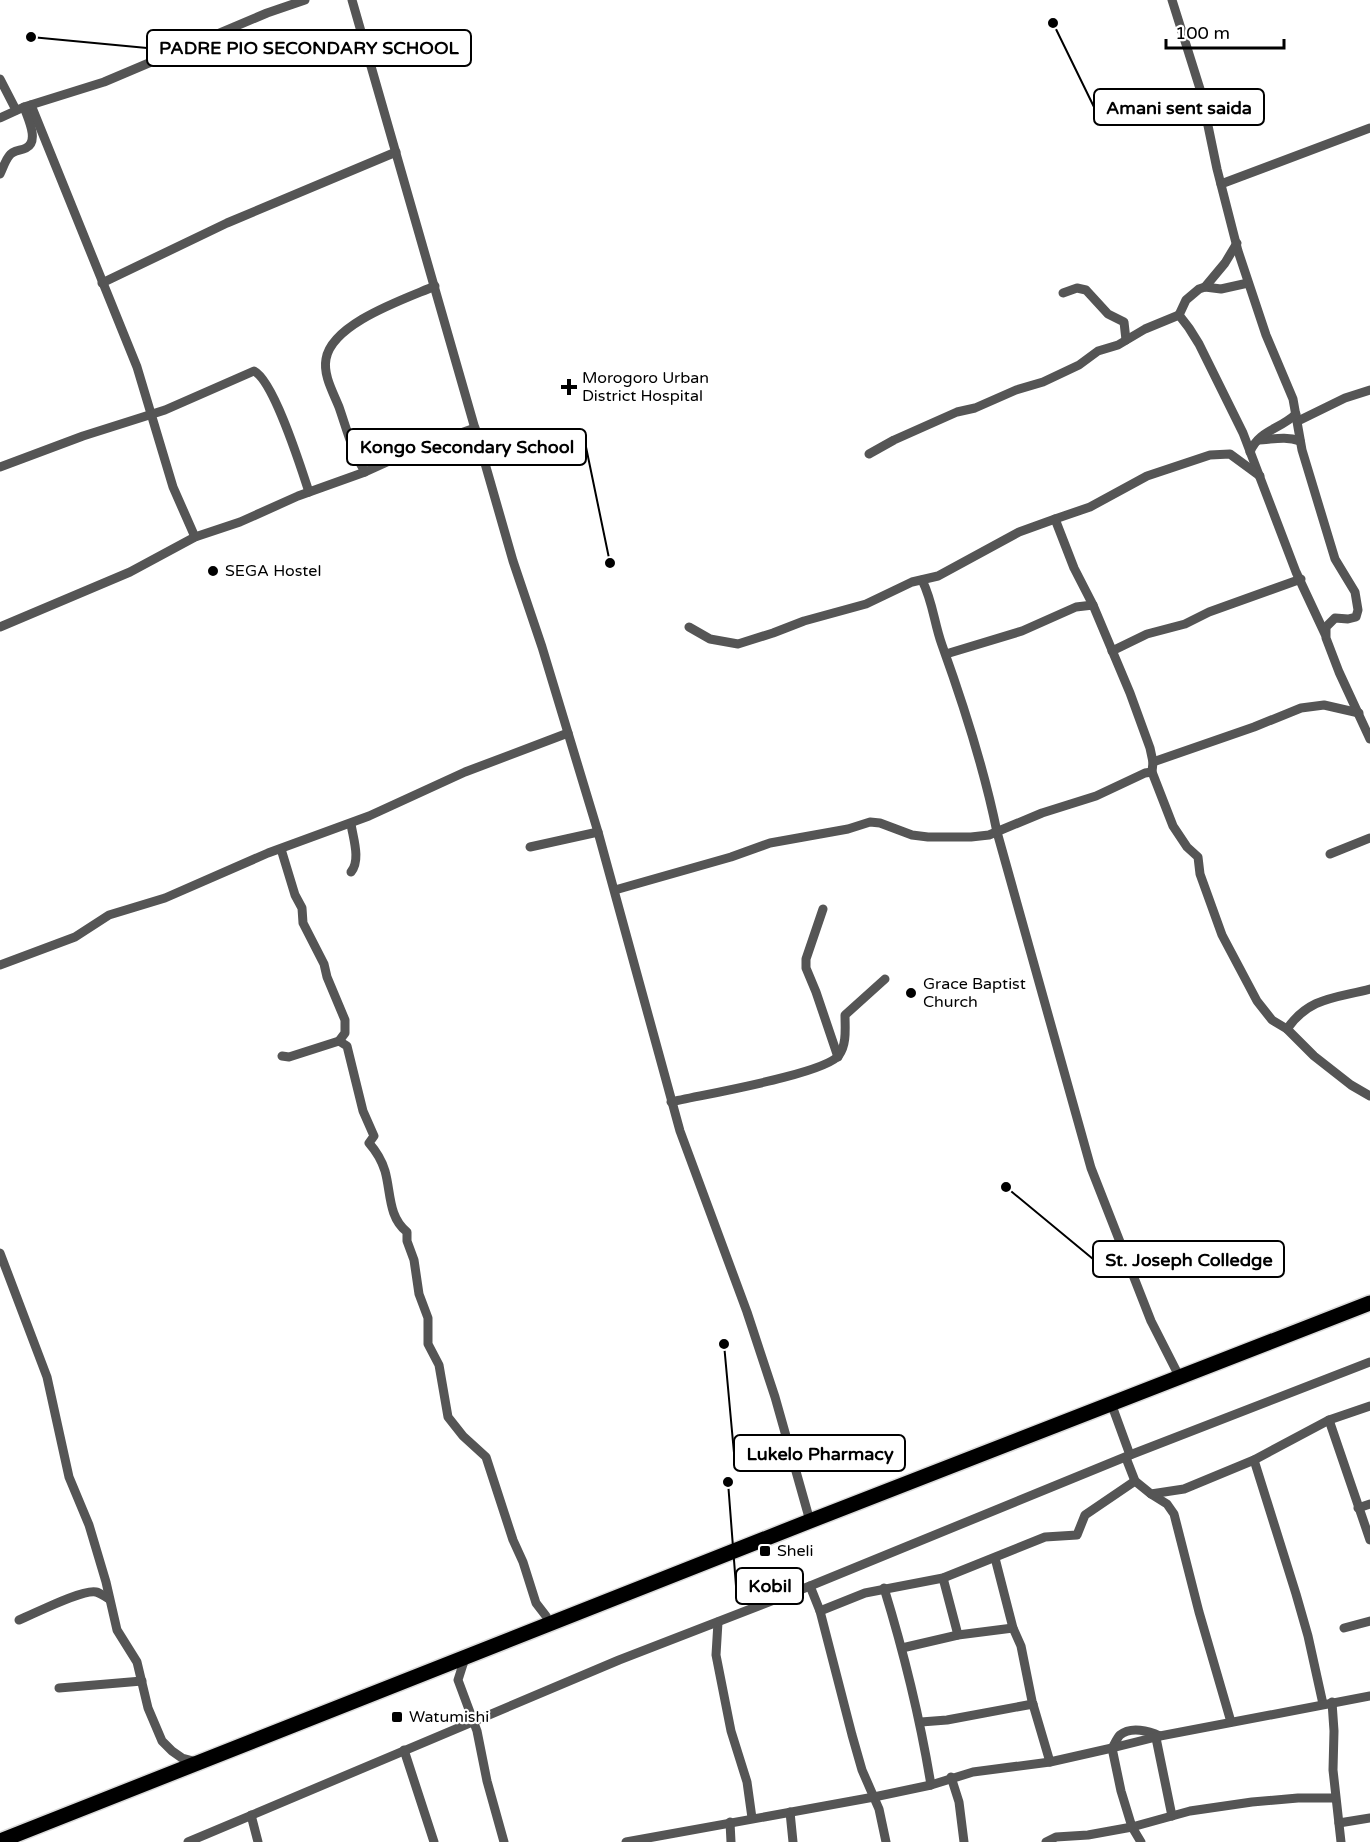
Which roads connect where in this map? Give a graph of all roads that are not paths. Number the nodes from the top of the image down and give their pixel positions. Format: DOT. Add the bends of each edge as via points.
graph roads {
  1 [pos="305,0"];
  2 [pos="352,0"];
  3 [pos="1172,0"];
  4 [pos="0,79"];
  5 [pos="24,107"];
  6 [pos="0,118"];
  7 [pos="1370,128"];
  8 [pos="396,152"];
  9 [pos="0,174"];
  10 [pos="1221,184"];
  11 [pos="1237,243"];
  12 [pos="102,283"];
  13 [pos="1248,283"];
  14 [pos="435,286"];
  15 [pos="1205,287"];
  16 [pos="1063,293"];
  17 [pos="1179,315"];
  18 [pos="1126,340"];
  19 [pos="1370,390"];
  20 [pos="153,414"];
  21 [pos="1297,417"];
  22 [pos="474,428"];
  23 [pos="1256,440"];
  24 [pos="1300,441"];
  25 [pos="1250,452"];
  26 [pos="869,454"];
  27 [pos="0,466"];
  28 [pos="365,472"];
  29 [pos="1260,476"];
  30 [pos="309,492"];
  31 [pos="1055,519"];
  32 [pos="195,537"];
  33 [pos="922,579"];
  34 [pos="1301,579"];
  35 [pos="1093,605"];
  36 [pos="0,627"];
  37 [pos="689,627"];
  38 [pos="1325,634"];
  39 [pos="1112,651"];
  40 [pos="946,654"];
  41 [pos="1359,713"];
  42 [pos="568,733"];
  43 [pos="1370,739"];
  44 [pos="1153,762"];
  45 [pos="1152,772"];
  46 [pos="351,824"];
  47 [pos="598,832"];
  48 [pos="997,832"];
  49 [pos="1370,838"];
  50 [pos="530,847"];
  51 [pos="281,849"];
  52 [pos="1330,854"];
  53 [pos="351,872"];
  54 [pos="615,890"];
  55 [pos="824,909"];
  56 [pos="0,965"];
  57 [pos="885,979"];
  58 [pos="1370,989"];
  59 [pos="1287,1029"];
  60 [pos="339,1041"];
  61 [pos="282,1056"];
  62 [pos="838,1057"];
  63 [pos="1370,1096"];
  64 [pos="671,1102"];
  65 [pos="0,1253"];
  66 [pos="1370,1303"];
  67 [pos="1370,1362"];
  68 [pos="1180,1378"];
  69 [pos="1111,1403"];
  70 [pos="1370,1406"];
  71 [pos="1329,1420"];
  72 [pos="1128,1457"];
  73 [pos="1254,1460"];
  74 [pos="1135,1480"];
  75 [pos="1150,1494"];
  76 [pos="1370,1504"];
  77 [pos="1358,1508"];
  78 [pos="810,1521"];
  79 [pos="1370,1540"];
  80 [pos="995,1558"];
  81 [pos="944,1578"];
  82 [pos="810,1586"];
  83 [pos="884,1588"];
  84 [pos="109,1599"];
  85 [pos="820,1611"];
  86 [pos="546,1616"];
  87 [pos="19,1620"];
  88 [pos="1370,1621"];
  89 [pos="718,1622"];
  90 [pos="1013,1628"];
  91 [pos="1344,1628"];
  92 [pos="958,1635"];
  93 [pos="902,1648"];
  94 [pos="465,1658"];
  95 [pos="142,1681"];
  96 [pos="59,1688"];
  97 [pos="1370,1696"];
  98 [pos="1327,1703"];
  99 [pos="1033,1704"];
  100 [pos="474,1721"];
  101 [pos="921,1722"];
  102 [pos="1231,1722"];
  103 [pos="1158,1737"];
  104 [pos="1112,1748"];
  105 [pos="404,1750"];
  106 [pos="197,1762"];
  107 [pos="1050,1762"];
  108 [pos="951,1777"];
  109 [pos="931,1785"];
  110 [pos="874,1797"];
  111 [pos="1335,1798"];
  112 [pos="790,1812"];
  113 [pos="251,1815"];
  114 [pos="1172,1816"];
  115 [pos="752,1818"];
  116 [pos="1370,1818"];
  117 [pos="730,1822"];
  118 [pos="1339,1823"];
  119 [pos="1132,1827"];
  120 [pos="677,1833"];
  121 [pos="1086,1838"];
  122 [pos="0,1841"];
  123 [pos="188,1842"];
  124 [pos="258,1842"];
  125 [pos="434,1842"];
  126 [pos="504,1842"];
  127 [pos="626,1842"];
  128 [pos="682,1842"];
  129 [pos="731,1842"];
  130 [pos="794,1842"];
  131 [pos="886,1842"];
  132 [pos="964,1842"];
  133 [pos="1046,1842"];
  134 [pos="1141,1842"];
  135 [pos="1341,1842"];
  1 -- 5 [label="street" via="104,82"];
  2 -- 8 [label="street"];
  3 -- 10 [label="street" via="1201,92"];
  4 -- 5 [label="street"];
  5 -- 6 [label="street"];
  5 -- 9 [label="street" via="32,133 31,144 12,153"];
  5 -- 12 [label="street"];
  7 -- 10 [label="street"];
  8 -- 12 [label="street" via="227,223"];
  8 -- 14 [label="street"];
  10 -- 11 [label="street"];
  11 -- 13 [label="street"];
  11 -- 15 [label="street"];
  12 -- 20 [label="street"];
  13 -- 15 [label="street" via="1221,289"];
  13 -- 21 [label="street"];
  14 -- 22 [label="street"];
  14 -- 28 [label="street" via="347,330 333,342 326,357 330,386 351,446"];
  15 -- 17 [label="street" via="1191,294"];
  16 -- 18 [label="street" via="1077,288 1086,290 1108,314 1124,322"];
  17 -- 18 [label="street"];
  17 -- 25 [label="street" via="1199,344"];
  18 -- 26 [label="street" via="1043,382 957,412"];
  19 -- 21 [label="street"];
  20 -- 27 [label="street"];
  20 -- 30 [label="street" via="246,373 260,374 287,431"];
  20 -- 32 [label="street" via="173,487"];
  21 -- 23 [label="street"];
  21 -- 24 [label="street"];
  22 -- 28 [label="street"];
  22 -- 42 [label="street"];
  23 -- 24 [label="street" via="1277,437"];
  23 -- 25 [label="street"];
  24 -- 38 [label="street" via="1332,551 1352,586 1358,610 1354,618 1335,618 1329,622"];
  25 -- 29 [label="street"];
  28 -- 30 [label="street"];
  29 -- 31 [label="street" via="1230,454 1210,455 1147,476 1090,507"];
  29 -- 34 [label="street"];
  30 -- 32 [label="street"];
  31 -- 33 [label="street" via="1019,532 938,576"];
  31 -- 35 [label="street"];
  32 -- 36 [label="street" via="130,572"];
  33 -- 37 [label="street" via="866,603 738,644 710,639"];
  33 -- 40 [label="street"];
  34 -- 38 [label="street"];
  34 -- 39 [label="street" via="1185,624 1147,634"];
  35 -- 39 [label="street"];
  35 -- 40 [label="street" via="1076,607 1022,631"];
  38 -- 41 [label="street"];
  39 -- 44 [label="street"];
  40 -- 48 [label="street" via="988,786"];
  41 -- 43 [label="street"];
  41 -- 44 [label="street" via="1324,705 1301,708"];
  42 -- 46 [label="street" via="465,772"];
  42 -- 47 [label="street"];
  44 -- 45 [label="street"];
  45 -- 48 [label="street"];
  45 -- 59 [label="street" via="1173,826 1198,857 1208,899 1229,951 1257,1001 1272,1020"];
  46 -- 51 [label="street"];
  46 -- 53 [label="street" via="356,850"];
  47 -- 50 [label="street"];
  47 -- 54 [label="street"];
  48 -- 54 [label="street" via="971,837 912,836 870,822 770,843"];
  48 -- 68 [label="street" via="1092,1168 1151,1321"];
  49 -- 52 [label="street"];
  51 -- 56 [label="street" via="165,898 110,915 75,937"];
  51 -- 60 [label="street" via="302,908 303,923 345,1020 345,1033"];
  54 -- 64 [label="street"];
  55 -- 62 [label="street" via="806,968"];
  57 -- 62 [label="street" via="845,1015 844,1046"];
  58 -- 59 [label="street" via="1312,1005"];
  59 -- 63 [label="street" via="1314,1056"];
  60 -- 61 [label="street"];
  60 -- 86 [label="street" via="347,1046 353,1065 363,1111 375,1136 369,1143 385,1172 392,1209 400,1227 407,1232 419,1294 428,1318 428,1344 439,1365 448,1417 486,1457 536,1603"];
  62 -- 64 [label="street" via="810,1071"];
  64 -- 78 [label="street" via="747,1312"];
  65 -- 84 [label="street" via="47,1377 67,1469 89,1524"];
  66 -- 68 [label="highway"];
  67 -- 72 [label="street"];
  68 -- 69 [label="highway"];
  69 -- 72 [label="street"];
  69 -- 78 [label="highway"];
  70 -- 71 [label="street"];
  71 -- 73 [label="street"];
  71 -- 77 [label="street"];
  72 -- 74 [label="street"];
  72 -- 82 [label="street"];
  73 -- 75 [label="street" via="1184,1489"];
  73 -- 98 [label="street"];
  74 -- 75 [label="street"];
  74 -- 80 [label="street" via="1085,1515 1077,1535 1045,1537"];
  75 -- 102 [label="street" via="1167,1504 1174,1514"];
  76 -- 77 [label="street"];
  77 -- 79 [label="street"];
  78 -- 94 [label="highway"];
  80 -- 81 [label="street"];
  80 -- 90 [label="street"];
  81 -- 83 [label="street"];
  81 -- 92 [label="street"];
  82 -- 85 [label="street"];
  82 -- 89 [label="street"];
  83 -- 85 [label="street"];
  83 -- 93 [label="street"];
  84 -- 87 [label="street" via="90,1592"];
  84 -- 95 [label="street" via="117,1630 138,1662"];
  85 -- 110 [label="street" via="852,1736"];
  88 -- 91 [label="street"];
  89 -- 100 [label="street"];
  89 -- 115 [label="street" via="716,1655"];
  90 -- 92 [label="street"];
  90 -- 99 [label="street" via="1021,1646"];
  92 -- 93 [label="street"];
  93 -- 101 [label="street"];
  94 -- 100 [label="street" via="458,1680"];
  94 -- 106 [label="highway"];
  95 -- 96 [label="street"];
  95 -- 106 [label="street" via="162,1741 182,1758"];
  97 -- 98 [label="street"];
  98 -- 102 [label="street"];
  98 -- 111 [label="street" via="1334,1731"];
  99 -- 101 [label="street"];
  99 -- 107 [label="street"];
  100 -- 105 [label="street"];
  100 -- 126 [label="street"];
  101 -- 109 [label="street"];
  102 -- 103 [label="street"];
  103 -- 104 [label="street" via="1132,1730 1120,1735"];
  103 -- 114 [label="street"];
  104 -- 107 [label="street"];
  104 -- 119 [label="street"];
  105 -- 113 [label="street"];
  105 -- 125 [label="street"];
  106 -- 122 [label="highway"];
  107 -- 108 [label="street"];
  108 -- 109 [label="street"];
  108 -- 132 [label="street"];
  109 -- 110 [label="street"];
  110 -- 112 [label="street"];
  110 -- 131 [label="street"];
  111 -- 114 [label="street" via="1252,1802"];
  111 -- 118 [label="street"];
  112 -- 115 [label="street"];
  112 -- 130 [label="street"];
  113 -- 123 [label="street"];
  113 -- 124 [label="street"];
  114 -- 119 [label="street"];
  115 -- 117 [label="street"];
  116 -- 118 [label="street"];
  117 -- 120 [label="street"];
  117 -- 129 [label="street"];
  118 -- 135 [label="street"];
  119 -- 121 [label="street"];
  119 -- 134 [label="street"];
  120 -- 127 [label="street"];
  120 -- 128 [label="street"];
  121 -- 133 [label="street" via="1056,1837"];
}
